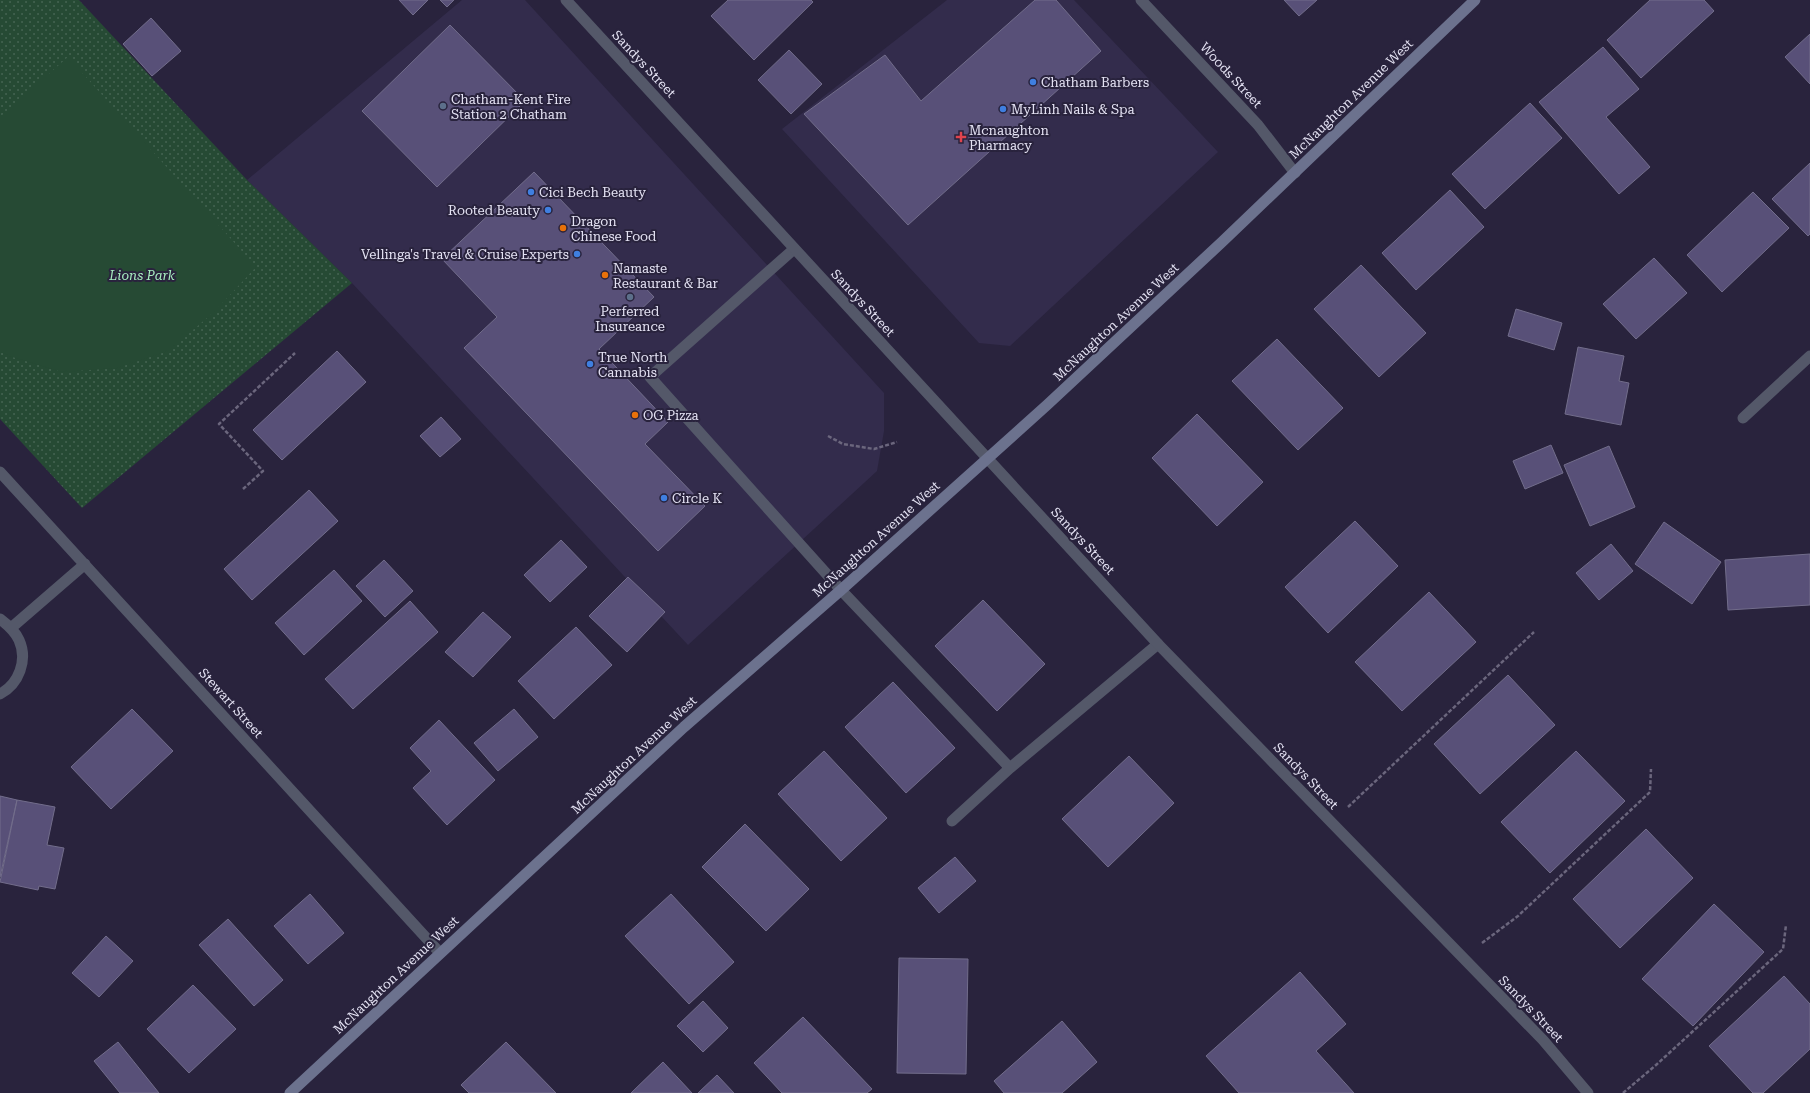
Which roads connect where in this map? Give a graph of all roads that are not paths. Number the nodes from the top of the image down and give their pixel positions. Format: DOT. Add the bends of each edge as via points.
graph roads {
  1 [pos="566,0"];
  2 [pos="1142,0"];
  3 [pos="1476,0"];
  4 [pos="1295,173"];
  5 [pos="794,249"];
  6 [pos="1810,356"];
  7 [pos="1743,418"];
  8 [pos="987,457"];
  9 [pos="0,472"];
  10 [pos="85,564"];
  11 [pos="842,590"];
  12 [pos="0,619"];
  13 [pos="11,628"];
  14 [pos="1158,644"];
  15 [pos="0,694"];
  16 [pos="1010,768"];
  17 [pos="952,821"];
  18 [pos="440,953"];
  19 [pos="290,1093"];
  20 [pos="1588,1093"];
  1 -- 5 [label="street, Sandys Street"];
  2 -- 4 [label="street, Woods Street" via="1258,125"];
  3 -- 4 [label="main road, McNaughton Avenue West"];
  4 -- 8 [label="main road, McNaughton Avenue West" via="1047,405"];
  5 -- 8 [label="street, Sandys Street"];
  5 -- 11 [label="street" via="650,377"];
  6 -- 7 [label="street"];
  8 -- 11 [label="main road, McNaughton Avenue West"];
  8 -- 14 [label="street, Sandys Street"];
  9 -- 10 [label="street, Stewart Street"];
  10 -- 13 [label="street"];
  10 -- 18 [label="street, Stewart Street"];
  11 -- 16 [label="street"];
  11 -- 18 [label="main road, McNaughton Avenue West" via="684,727"];
  12 -- 13 [label="street"];
  13 -- 15 [label="street" via="19,640 22,653 21,667 16,680"];
  14 -- 16 [label="street"];
  14 -- 20 [label="street, Sandys Street" via="1543,1040"];
  16 -- 17 [label="street"];
  18 -- 19 [label="main road, McNaughton Avenue West"];
}
